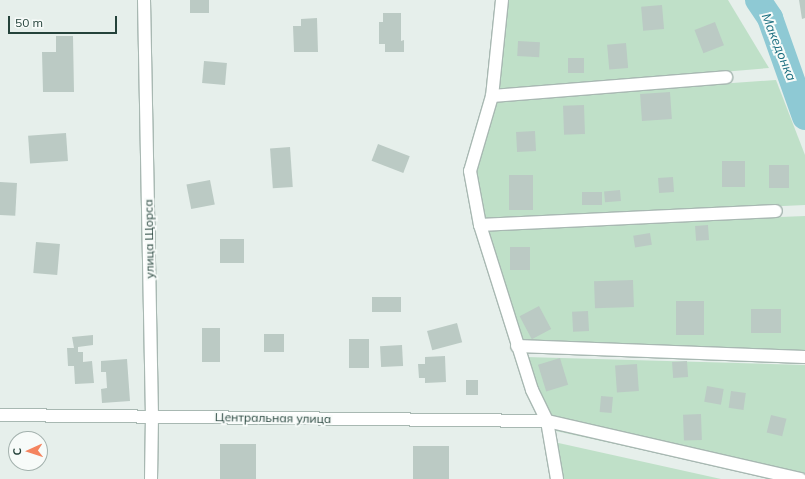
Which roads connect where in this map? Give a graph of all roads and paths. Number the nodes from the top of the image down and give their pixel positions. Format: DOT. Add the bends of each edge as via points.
graph roads {
  1 [pos="144,0"];
  2 [pos="502,0"];
  3 [pos="726,77"];
  4 [pos="492,96"];
  5 [pos="776,211"];
  6 [pos="480,226"];
  7 [pos="517,346"];
  8 [pos="805,357"];
  9 [pos="0,415"];
  10 [pos="152,416"];
  11 [pos="546,421"];
  12 [pos="151,479"];
  13 [pos="557,479"];
  14 [pos="800,479"];
  1 -- 10 [label="street, улица Щорса"];
  2 -- 4 [label="street"];
  3 -- 4 [label="street"];
  4 -- 6 [label="street" via="470,172"];
  5 -- 6 [label="street"];
  6 -- 7 [label="street"];
  7 -- 8 [label="street"];
  7 -- 11 [label="street"];
  9 -- 10 [label="street, Центральная улица"];
  10 -- 11 [label="street, Центральная улица"];
  10 -- 12 [label="street, улица Щорса"];
  11 -- 13 [label="street"];
  11 -- 14 [label="street, Центральная улица"];
}
